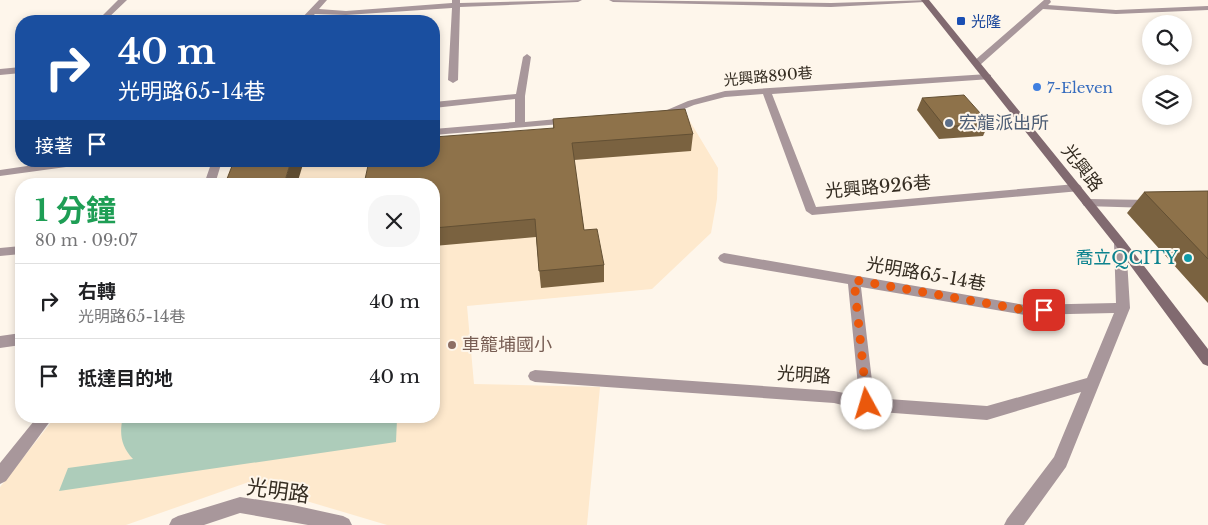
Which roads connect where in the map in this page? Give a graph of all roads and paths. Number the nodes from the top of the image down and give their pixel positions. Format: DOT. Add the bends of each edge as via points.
graph roads {
  1 [pos="123,0"];
  2 [pos="323,0"];
  3 [pos="578,0"];
  4 [pos="613,0"];
  5 [pos="925,0"];
  6 [pos="456,3"];
  7 [pos="1045,3"];
  8 [pos="1208,8"];
  9 [pos="313,11"];
  10 [pos="107,15"];
  11 [pos="309,15"];
  12 [pos="527,57"];
  13 [pos="977,63"];
  14 [pos="15,71"];
  15 [pos="0,72"];
  16 [pos="988,77"];
  17 [pos="453,80"];
  18 [pos="766,90"];
  19 [pos="520,96"];
  20 [pos="440,104"];
  21 [pos="651,119"];
  22 [pos="577,120"];
  23 [pos="520,124"];
  24 [pos="440,131"];
  25 [pos="44,167"];
  26 [pos="0,173"];
  27 [pos="1076,188"];
  28 [pos="1088,203"];
  29 [pos="1161,204"];
  30 [pos="1120,242"];
  31 [pos="15,251"];
  32 [pos="0,252"];
  33 [pos="724,258"];
  34 [pos="854,280"];
  35 [pos="1122,308"];
  36 [pos="15,340"];
  37 [pos="0,342"];
  38 [pos="1208,360"];
  39 [pos="535,376"];
  40 [pos="1094,382"];
  41 [pos="867,404"];
  42 [pos="42,423"];
  43 [pos="0,476"];
  44 [pos="178,525"];
  45 [pos="344,525"];
  46 [pos="1013,525"];
  1 -- 10 [label="lane"];
  2 -- 9 [label="lane"];
  3 -- 6 [label="lane"];
  4 -- 5 [label="lane" via="831,5"];
  5 -- 13 [label="main road, 光興路"];
  6 -- 9 [label="lane" via="346,13"];
  6 -- 17 [label="lane"];
  7 -- 8 [label="lane" via="1116,12"];
  7 -- 13 [label="lane"];
  9 -- 11 [label="lane"];
  12 -- 19 [label="lane"];
  13 -- 16 [label="main road, 光興路"];
  14 -- 15 [label="lane"];
  16 -- 18 [label="lane, 光興路890巷"];
  16 -- 27 [label="main road, 光興路"];
  18 -- 21 [label="lane, 光興路890巷" via="726,94 691,103"];
  18 -- 27 [label="lane, 光興路926巷" via="812,211"];
  19 -- 20 [label="lane"];
  19 -- 23 [label="lane"];
  22 -- 23 [label="lane"];
  23 -- 24 [label="lane"];
  25 -- 26 [label="lane"];
  27 -- 28 [label="main road, 光興路"];
  28 -- 29 [label="lane"];
  28 -- 30 [label="main road, 光興路"];
  30 -- 35 [label="lane"];
  30 -- 38 [label="main road, 光興路"];
  31 -- 32 [label="lane"];
  33 -- 34 [label="lane, 光明路65-14巷"];
  34 -- 35 [label="lane, 光明路65-14巷" via="1025,310"];
  34 -- 41 [label="lane"];
  35 -- 40 [label="lane"];
  36 -- 37 [label="lane"];
  39 -- 41 [label="lane, 光明路" via="834,396"];
  40 -- 41 [label="lane, 光明路" via="987,413"];
  40 -- 46 [label="lane" via="1060,462"];
  42 -- 43 [label="lane"];
  44 -- 45 [label="lane, 光明路" via="240,506 293,513"];
}
